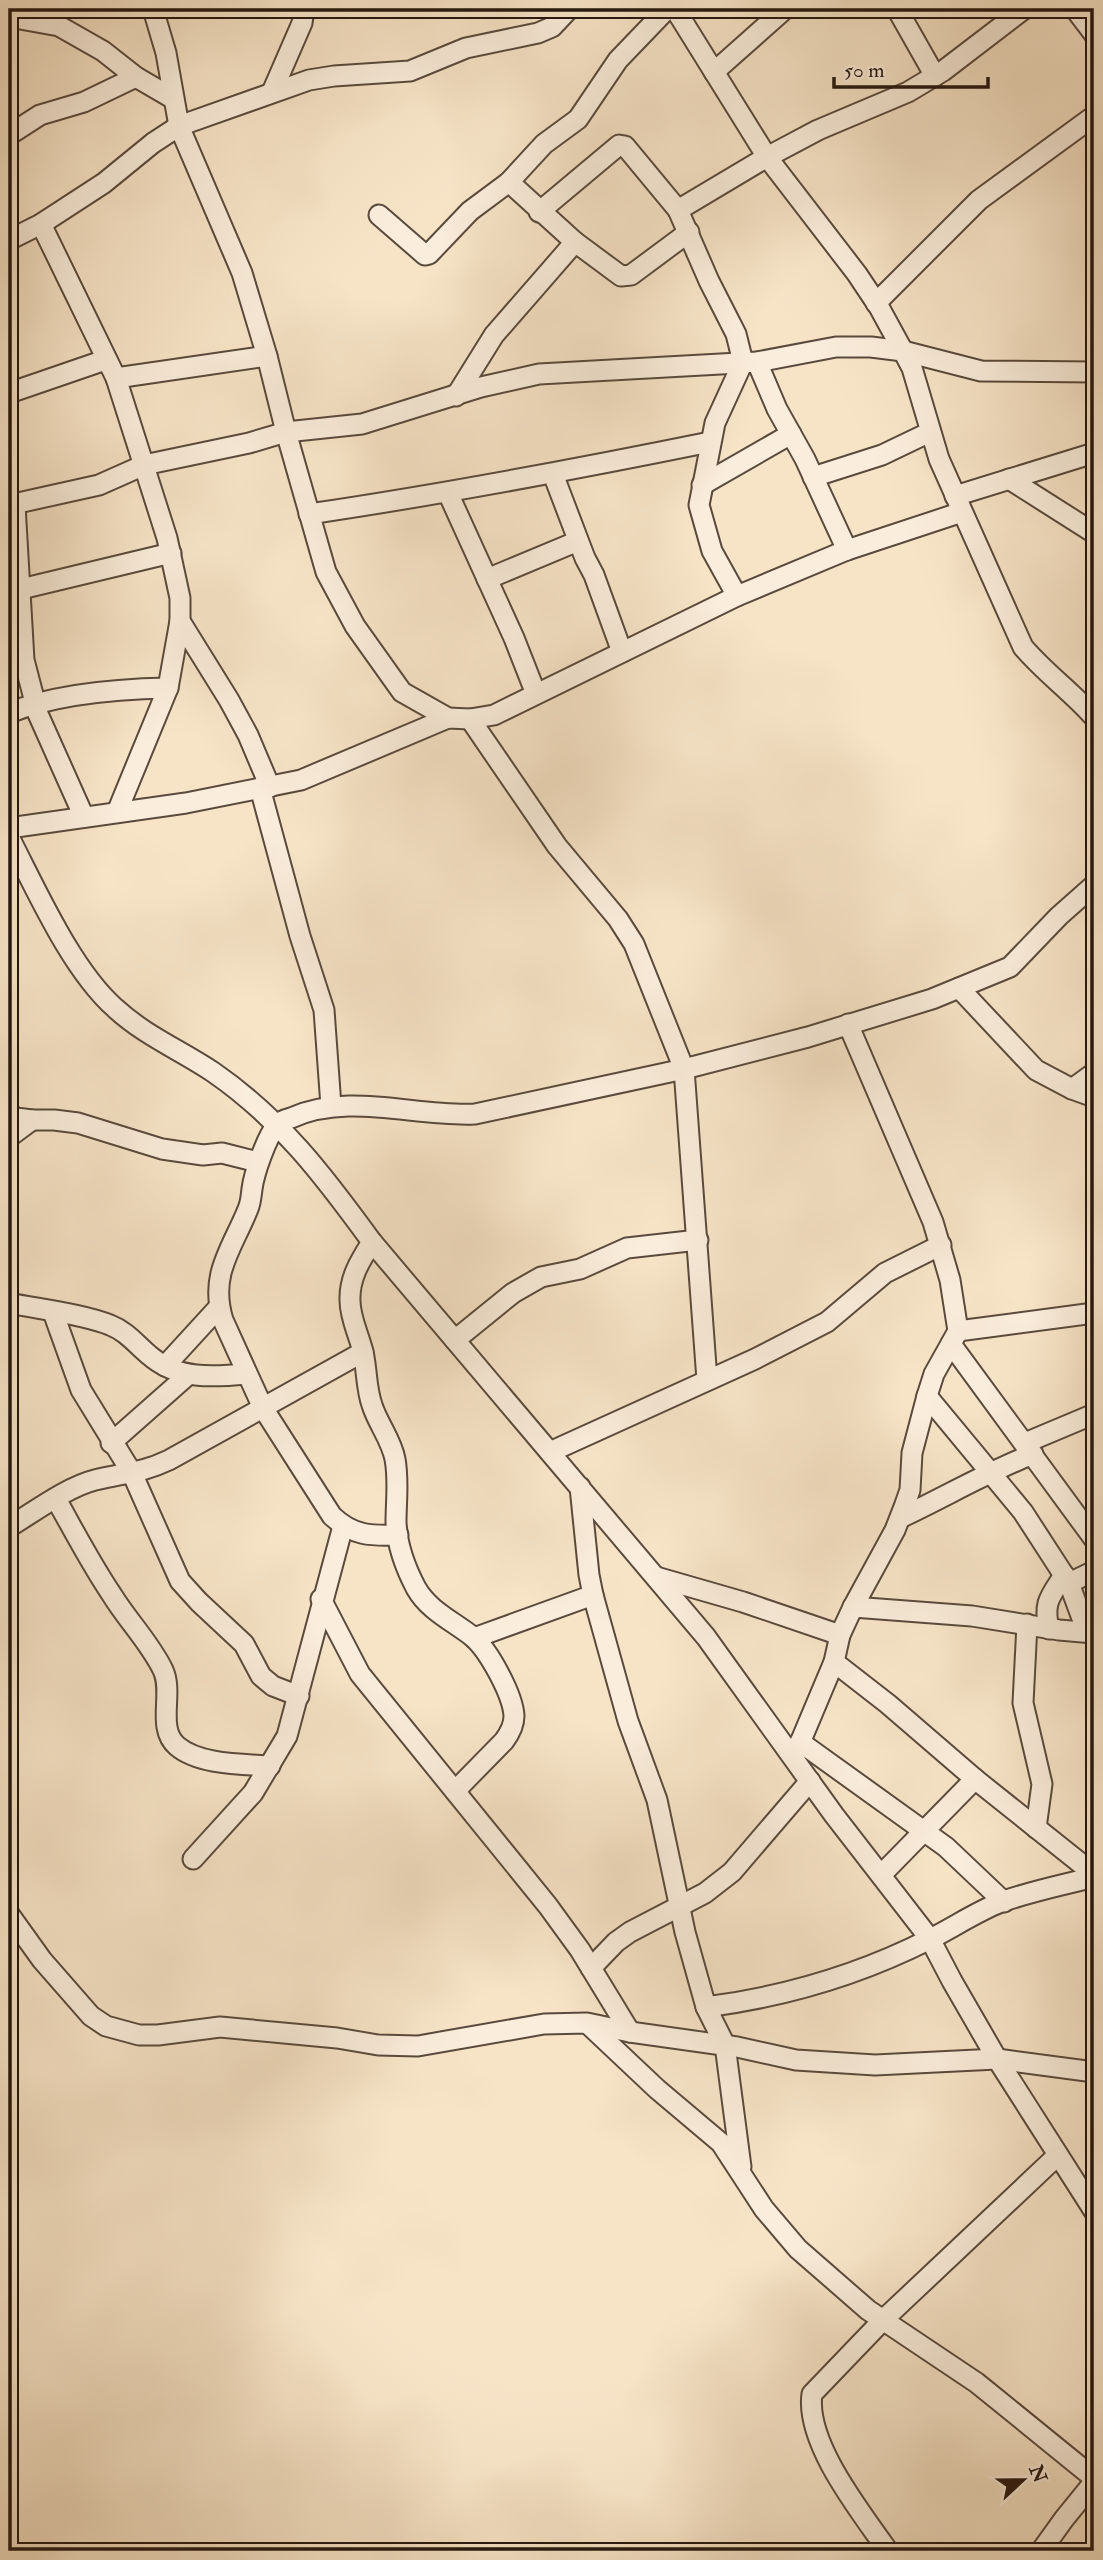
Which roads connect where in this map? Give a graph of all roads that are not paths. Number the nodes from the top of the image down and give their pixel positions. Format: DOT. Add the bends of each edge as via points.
graph roads {
  1 [pos="153,9"];
  2 [pos="304,9"];
  3 [pos="569,9"];
  4 [pos="667,9"];
  5 [pos="675,9"];
  6 [pos="784,9"];
  7 [pos="897,9"];
  8 [pos="1024,9"];
  9 [pos="1075,9"];
  10 [pos="9,17"];
  11 [pos="1094,34"];
  12 [pos="714,72"];
  13 [pos="935,76"];
  14 [pos="136,77"];
  15 [pos="272,92"];
  16 [pos="172,99"];
  17 [pos="1094,116"];
  18 [pos="179,126"];
  19 [pos="9,135"];
  20 [pos="766,157"];
  21 [pos="509,182"];
  22 [pos="678,210"];
  23 [pos="539,212"];
  24 [pos="379,215"];
  25 [pos="41,225"];
  26 [pos="689,232"];
  27 [pos="9,240"];
  28 [pos="575,242"];
  29 [pos="876,303"];
  30 [pos="902,351"];
  31 [pos="267,356"];
  32 [pos="105,359"];
  33 [pos="750,362"];
  34 [pos="1094,372"];
  35 [pos="116,378"];
  36 [pos="9,393"];
  37 [pos="456,396"];
  38 [pos="286,432"];
  39 [pos="930,432"];
  40 [pos="791,434"];
  41 [pos="710,442"];
  42 [pos="1094,453"];
  43 [pos="144,465"];
  44 [pos="553,474"];
  45 [pos="813,477"];
  46 [pos="1009,479"];
  47 [pos="702,485"];
  48 [pos="448,493"];
  49 [pos="958,504"];
  50 [pos="12,505"];
  51 [pos="309,514"];
  52 [pos="1094,533"];
  53 [pos="578,541"];
  54 [pos="847,550"];
  55 [pos="171,553"];
  56 [pos="487,579"];
  57 [pos="21,589"];
  58 [pos="737,596"];
  59 [pos="180,621"];
  60 [pos="622,652"];
  61 [pos="168,688"];
  62 [pos="536,694"];
  63 [pos="34,703"];
  64 [pos="9,713"];
  65 [pos="1094,717"];
  66 [pos="448,718"];
  67 [pos="470,719"];
  68 [pos="265,788"];
  69 [pos="117,812"];
  70 [pos="85,817"];
  71 [pos="9,828"];
  72 [pos="9,837"];
  73 [pos="1094,885"];
  74 [pos="959,988"];
  75 [pos="848,1024"];
  76 [pos="684,1069"];
  77 [pos="1094,1073"];
  78 [pos="1072,1089"];
  79 [pos="1094,1097"];
  80 [pos="331,1106"];
  81 [pos="9,1113"];
  82 [pos="32,1120"];
  83 [pos="278,1124"];
  84 [pos="9,1137"];
  85 [pos="258,1162"];
  86 [pos="698,1240"];
  87 [pos="372,1242"];
  88 [pos="941,1245"];
  89 [pos="9,1303"];
  90 [pos="219,1307"];
  91 [pos="53,1311"];
  92 [pos="1094,1313"];
  93 [pos="954,1337"];
  94 [pos="455,1340"];
  95 [pos="363,1352"];
  96 [pos="165,1366"];
  97 [pos="247,1374"];
  98 [pos="188,1375"];
  99 [pos="708,1380"];
  100 [pos="927,1396"];
  101 [pos="263,1408"];
  102 [pos="1094,1414"];
  103 [pos="111,1443"];
  104 [pos="1029,1448"];
  105 [pos="550,1452"];
  106 [pos="990,1471"];
  107 [pos="132,1473"];
  108 [pos="580,1487"];
  109 [pos="56,1499"];
  110 [pos="900,1518"];
  111 [pos="342,1526"];
  112 [pos="9,1527"];
  113 [pos="398,1535"];
  114 [pos="1094,1539"];
  115 [pos="1094,1571"];
  116 [pos="656,1577"];
  117 [pos="1066,1579"];
  118 [pos="593,1595"];
  119 [pos="321,1599"];
  120 [pos="853,1607"];
  121 [pos="1027,1624"];
  122 [pos="1049,1629"];
  123 [pos="1091,1633"];
  124 [pos="840,1636"];
  125 [pos="474,1638"];
  126 [pos="834,1662"];
  127 [pos="299,1696"];
  128 [pos="797,1750"];
  129 [pos="270,1766"];
  130 [pos="975,1779"];
  131 [pos="810,1781"];
  132 [pos="455,1791"];
  133 [pos="1036,1828"];
  134 [pos="923,1832"];
  135 [pos="193,1859"];
  136 [pos="881,1875"];
  137 [pos="1094,1876"];
  138 [pos="1004,1902"];
  139 [pos="680,1907"];
  140 [pos="9,1914"];
  141 [pos="930,1939"];
  142 [pos="591,1968"];
  143 [pos="706,2007"];
  144 [pos="587,2023"];
  145 [pos="630,2032"];
  146 [pos="725,2045"];
  147 [pos="997,2059"];
  148 [pos="1094,2072"];
  149 [pos="1058,2155"];
  150 [pos="742,2172"];
  151 [pos="1094,2211"];
  152 [pos="883,2320"];
  153 [pos="1094,2480"];
  154 [pos="888,2551"];
  155 [pos="1041,2551"];
  1 -- 16 [label="street"];
  2 -- 15 [label="street"];
  3 -- 15 [label="street" via="552,27 538,33 466,48 410,71 334,76"];
  4 -- 21 [label="street" via="618,60 578,119 544,144"];
  5 -- 12 [label="street"];
  6 -- 12 [label="street"];
  7 -- 13 [label="street"];
  8 -- 13 [label="street"];
  9 -- 11 [label="street"];
  10 -- 14 [label="street" via="59,26"];
  12 -- 20 [label="street"];
  13 -- 20 [label="street"];
  14 -- 16 [label="street"];
  14 -- 19 [label="street" via="84,102 40,115"];
  15 -- 18 [label="street"];
  16 -- 18 [label="street"];
  17 -- 29 [label="street" via="979,200"];
  18 -- 25 [label="street"];
  18 -- 31 [label="street" via="242,273"];
  20 -- 22 [label="street"];
  20 -- 29 [label="street"];
  21 -- 23 [label="street"];
  21 -- 24 [label="street" via="470,211 429,254"];
  22 -- 23 [label="street" via="625,146 619,145"];
  22 -- 26 [label="street"];
  23 -- 28 [label="street"];
  25 -- 27 [label="street"];
  25 -- 32 [label="street"];
  26 -- 28 [label="street" via="625,276"];
  26 -- 33 [label="street"];
  28 -- 37 [label="street" via="494,335"];
  29 -- 30 [label="street"];
  30 -- 33 [label="street" via="836,347"];
  30 -- 34 [label="street" via="981,371"];
  30 -- 39 [label="street" via="912,368"];
  31 -- 35 [label="street"];
  31 -- 38 [label="street"];
  32 -- 35 [label="street"];
  32 -- 36 [label="street"];
  33 -- 37 [label="street" via="539,374"];
  33 -- 40 [label="street"];
  33 -- 41 [label="street" via="715,422"];
  35 -- 43 [label="street"];
  37 -- 38 [label="street" via="362,424"];
  38 -- 43 [label="street"];
  38 -- 51 [label="street"];
  39 -- 45 [label="street" via="882,456"];
  39 -- 49 [label="street"];
  40 -- 45 [label="street"];
  40 -- 47 [label="street"];
  41 -- 44 [label="street"];
  41 -- 47 [label="street"];
  42 -- 46 [label="street"];
  43 -- 50 [label="street" via="99,485"];
  43 -- 55 [label="street"];
  44 -- 48 [label="street"];
  44 -- 53 [label="street"];
  45 -- 54 [label="street"];
  46 -- 49 [label="street"];
  46 -- 52 [label="street"];
  47 -- 58 [label="street" via="699,505 712,551"];
  48 -- 51 [label="street"];
  48 -- 56 [label="street"];
  49 -- 54 [label="street"];
  49 -- 65 [label="street" via="1023,646"];
  50 -- 57 [label="street"];
  51 -- 66 [label="street" via="326,572 355,626 402,692"];
  53 -- 56 [label="street"];
  53 -- 60 [label="street"];
  54 -- 58 [label="street"];
  55 -- 57 [label="street"];
  55 -- 59 [label="street"];
  56 -- 62 [label="street"];
  57 -- 63 [label="street" via="24,660"];
  58 -- 60 [label="street"];
  59 -- 61 [label="street"];
  59 -- 68 [label="street" via="248,735"];
  60 -- 62 [label="street"];
  61 -- 63 [label="street"];
  61 -- 69 [label="street"];
  62 -- 67 [label="street" via="494,715"];
  63 -- 64 [label="street"];
  63 -- 70 [label="street"];
  66 -- 67 [label="street"];
  66 -- 68 [label="street" via="301,780"];
  67 -- 76 [label="street" via="557,846 634,944"];
  68 -- 69 [label="street"];
  68 -- 80 [label="street" via="300,936 324,1010"];
  69 -- 70 [label="street"];
  70 -- 71 [label="street"];
  72 -- 83 [label="street" via="76,962 114,1007 154,1038 213,1072"];
  73 -- 74 [label="street" via="1010,967"];
  74 -- 75 [label="street"];
  74 -- 78 [label="street" via="1036,1070"];
  75 -- 76 [label="street"];
  75 -- 88 [label="street"];
  76 -- 80 [label="street" via="475,1114"];
  76 -- 86 [label="street"];
  77 -- 78 [label="street"];
  78 -- 79 [label="street"];
  80 -- 83 [label="street"];
  81 -- 82 [label="street"];
  82 -- 84 [label="street"];
  82 -- 85 [label="street" via="78,1123 162,1149 222,1153"];
  83 -- 85 [label="street"];
  83 -- 87 [label="street"];
  85 -- 90 [label="street" via="248,1209 221,1266"];
  86 -- 94 [label="street" via="627,1248 580,1269 541,1277 513,1293"];
  86 -- 99 [label="street"];
  87 -- 94 [label="street"];
  87 -- 95 [label="street" via="350,1281 349,1304"];
  88 -- 93 [label="street" via="950,1280"];
  88 -- 99 [label="street" via="885,1273 827,1322"];
  89 -- 91 [label="street"];
  90 -- 96 [label="street"];
  90 -- 97 [label="street"];
  91 -- 96 [label="street" via="110,1325"];
  91 -- 103 [label="street" via="80,1390"];
  92 -- 93 [label="street"];
  93 -- 100 [label="street"];
  93 -- 104 [label="street"];
  94 -- 105 [label="street"];
  95 -- 101 [label="street"];
  95 -- 113 [label="street" via="371,1402 395,1458"];
  96 -- 98 [label="street"];
  97 -- 98 [label="street"];
  97 -- 101 [label="street"];
  98 -- 103 [label="street"];
  99 -- 105 [label="street"];
  100 -- 106 [label="street"];
  100 -- 110 [label="street" via="912,1453 910,1490"];
  101 -- 107 [label="street" via="149,1470"];
  101 -- 111 [label="street"];
  102 -- 104 [label="street"];
  103 -- 107 [label="street"];
  104 -- 106 [label="street"];
  104 -- 114 [label="street"];
  105 -- 108 [label="street"];
  106 -- 110 [label="street"];
  106 -- 117 [label="street" via="1011,1494"];
  107 -- 109 [label="street" via="93,1480"];
  107 -- 127 [label="street" via="180,1581 244,1644 261,1676"];
  108 -- 116 [label="street"];
  108 -- 118 [label="street"];
  109 -- 112 [label="street"];
  109 -- 129 [label="street" via="112,1596 164,1671 167,1722 176,1745 216,1762"];
  110 -- 120 [label="street"];
  111 -- 113 [label="street" via="360,1535"];
  111 -- 119 [label="street"];
  113 -- 125 [label="street" via="417,1590 442,1616"];
  115 -- 117 [label="street"];
  116 -- 124 [label="street"];
  116 -- 128 [label="street"];
  117 -- 122 [label="street" via="1047,1601"];
  117 -- 123 [label="street"];
  118 -- 125 [label="street"];
  118 -- 139 [label="street" via="628,1721 657,1800"];
  119 -- 127 [label="street"];
  119 -- 132 [label="street" via="360,1674"];
  120 -- 121 [label="street"];
  120 -- 124 [label="street"];
  121 -- 122 [label="street"];
  121 -- 133 [label="street" via="1023,1703 1042,1784"];
  122 -- 123 [label="street"];
  124 -- 126 [label="street"];
  125 -- 132 [label="street" via="502,1680 512,1704 513,1724 504,1741"];
  126 -- 128 [label="street"];
  126 -- 130 [label="street"];
  127 -- 129 [label="street" via="287,1736"];
  128 -- 131 [label="street"];
  128 -- 134 [label="street"];
  129 -- 135 [label="street" via="253,1793"];
  130 -- 133 [label="street"];
  130 -- 134 [label="street"];
  131 -- 136 [label="street"];
  131 -- 139 [label="street" via="732,1872"];
  132 -- 142 [label="street" via="548,1906"];
  133 -- 137 [label="street"];
  134 -- 136 [label="street"];
  134 -- 138 [label="street" via="946,1847"];
  136 -- 141 [label="street"];
  137 -- 138 [label="street"];
  138 -- 141 [label="street"];
  139 -- 142 [label="street" via="615,1942"];
  139 -- 143 [label="street"];
  140 -- 144 [label="street" via="91,2016 125,2033 158,2035 220,2027 418,2046 544,2024"];
  141 -- 143 [label="street" via="855,1972 777,1994"];
  141 -- 147 [label="street"];
  142 -- 145 [label="street"];
  143 -- 146 [label="street"];
  144 -- 145 [label="street"];
  144 -- 150 [label="street" via="722,2143"];
  145 -- 146 [label="street"];
  146 -- 147 [label="street" via="796,2060 875,2064"];
  146 -- 150 [label="street"];
  147 -- 148 [label="street"];
  147 -- 149 [label="street"];
  149 -- 151 [label="street"];
  149 -- 152 [label="street"];
  150 -- 152 [label="street" via="798,2249"];
  152 -- 153 [label="street" via="977,2383"];
  152 -- 154 [label="street" via="812,2394 810,2408 838,2479"];
  153 -- 155 [label="street"];
}
